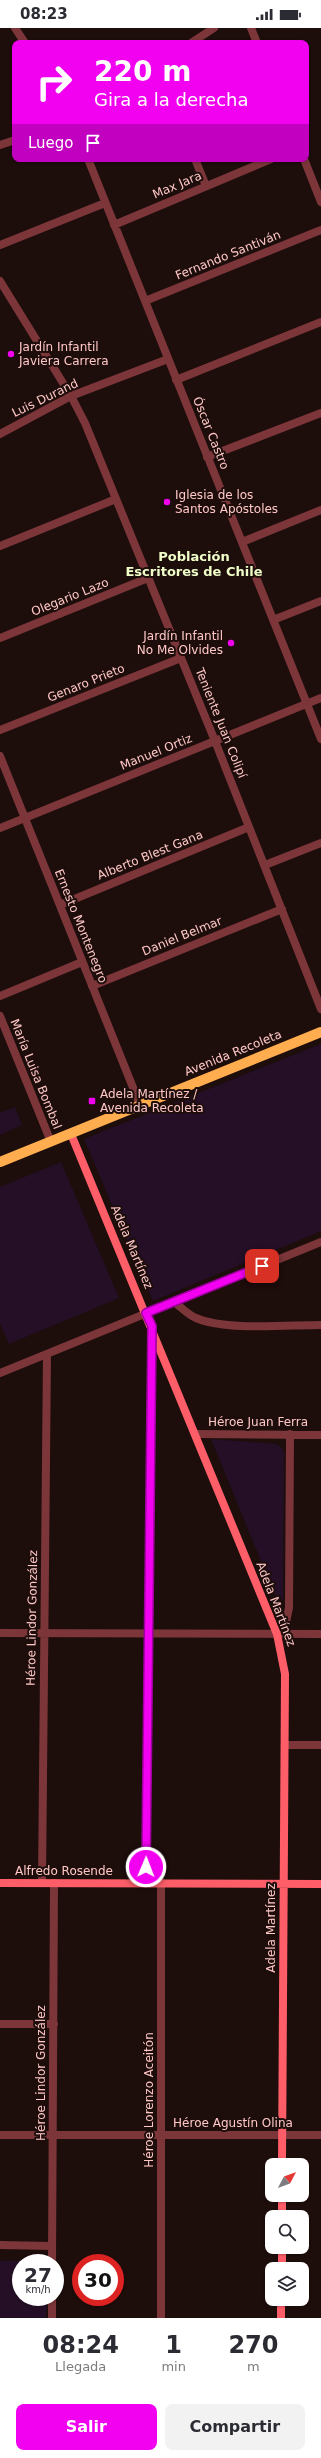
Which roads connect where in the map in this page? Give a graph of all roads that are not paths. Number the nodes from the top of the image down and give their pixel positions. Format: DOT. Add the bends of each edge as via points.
graph roads {
  1 [pos="15,28"];
  2 [pos="214,28"];
  3 [pos="251,28"];
  4 [pos="23,40"];
  5 [pos="196,40"];
  6 [pos="256,40"];
  7 [pos="12,141"];
  8 [pos="0,145"];
  9 [pos="89,162"];
  10 [pos="196,162"];
  11 [pos="264,162"];
  12 [pos="305,162"];
  13 [pos="206,186"];
  14 [pos="321,202"];
  15 [pos="105,203"];
  16 [pos="114,225"];
  17 [pos="321,230"];
  18 [pos="0,245"];
  19 [pos="0,281"];
  20 [pos="145,302"];
  21 [pos="321,322"];
  22 [pos="168,359"];
  23 [pos="176,380"];
  24 [pos="71,396"];
  25 [pos="321,413"];
  26 [pos="0,434"];
  27 [pos="208,457"];
  28 [pos="116,499"];
  29 [pos="321,510"];
  30 [pos="242,542"];
  31 [pos="0,546"];
  32 [pos="148,578"];
  33 [pos="321,601"];
  34 [pos="273,620"];
  35 [pos="0,638"];
  36 [pos="181,658"];
  37 [pos="321,698"];
  38 [pos="307,704"];
  39 [pos="0,730"];
  40 [pos="321,739"];
  41 [pos="215,741"];
  42 [pos="0,756"];
  43 [pos="25,818"];
  44 [pos="249,827"];
  45 [pos="0,828"];
  46 [pos="321,843"];
  47 [pos="265,866"];
  48 [pos="60,904"];
  49 [pos="282,909"];
  50 [pos="82,962"];
  51 [pos="92,986"];
  52 [pos="0,996"];
  53 [pos="321,1009"];
  54 [pos="1,1021"];
  55 [pos="321,1032"];
  56 [pos="140,1105"];
  57 [pos="71,1134"];
  58 [pos="51,1142"];
  59 [pos="0,1162"];
  60 [pos="321,1242"];
  61 [pos="174,1302"];
  62 [pos="146,1313"];
  63 [pos="321,1325"];
  64 [pos="152,1326"];
  65 [pos="47,1354"];
  66 [pos="0,1373"];
  67 [pos="196,1434"];
  68 [pos="290,1434"];
  69 [pos="321,1435"];
  70 [pos="0,1633"];
  71 [pos="44,1633"];
  72 [pos="148,1634"];
  73 [pos="277,1634"];
  74 [pos="321,1634"];
  75 [pos="285,1745"];
  76 [pos="321,1745"];
  77 [pos="146,1882"];
  78 [pos="162,1882"];
  79 [pos="0,1883"];
  80 [pos="42,1883"];
  81 [pos="54,1883"];
  82 [pos="284,1884"];
  83 [pos="321,1884"];
  84 [pos="0,2024"];
  85 [pos="54,2024"];
  86 [pos="0,2135"];
  87 [pos="53,2135"];
  88 [pos="162,2135"];
  89 [pos="282,2135"];
  90 [pos="321,2135"];
  91 [pos="282,2158"];
  92 [pos="0,2245"];
  93 [pos="52,2246"];
  94 [pos="52,2254"];
  95 [pos="52,2306"];
  96 [pos="281,2306"];
  97 [pos="52,2318"];
  98 [pos="161,2318"];
  99 [pos="281,2318"];
  1 -- 4 [label="street"];
  2 -- 5 [label="street"];
  3 -- 6 [label="street"];
  7 -- 8 [label="street"];
  9 -- 15 [label="street, Óscar Castro"];
  10 -- 13 [label="street"];
  11 -- 13 [label="street, Max Jara"];
  12 -- 14 [label="street"];
  13 -- 16 [label="street, Max Jara"];
  15 -- 16 [label="street, Óscar Castro"];
  15 -- 18 [label="street"];
  16 -- 20 [label="street, Óscar Castro"];
  17 -- 20 [label="street, Fernando Santiván"];
  19 -- 24 [label="street, Teniente Juan Colipí"];
  20 -- 22 [label="street, Óscar Castro"];
  21 -- 23 [label="street"];
  22 -- 23 [label="street, Óscar Castro"];
  22 -- 24 [label="street, Luis Durand"];
  23 -- 27 [label="street, Óscar Castro"];
  24 -- 26 [label="street, Luis Durand"];
  24 -- 28 [label="street, Teniente Juan Colipí"];
  25 -- 27 [label="street"];
  27 -- 30 [label="street, Óscar Castro"];
  28 -- 31 [label="street"];
  28 -- 32 [label="street, Teniente Juan Colipí"];
  29 -- 30 [label="street"];
  30 -- 34 [label="street, Óscar Castro"];
  32 -- 35 [label="street, Olegario Lazo"];
  32 -- 36 [label="street, Teniente Juan Colipí"];
  33 -- 34 [label="street"];
  34 -- 38 [label="street, Óscar Castro"];
  36 -- 39 [label="street, Genaro Prieto"];
  36 -- 41 [label="street, Teniente Juan Colipí"];
  37 -- 38 [label="street, Manuel Ortiz"];
  38 -- 40 [label="street, Óscar Castro"];
  38 -- 41 [label="street, Manuel Ortiz"];
  41 -- 43 [label="street, Manuel Ortiz"];
  41 -- 44 [label="street, Teniente Juan Colipí"];
  42 -- 43 [label="street, Ernesto Montenegro"];
  43 -- 45 [label="street, Manuel Ortiz"];
  43 -- 48 [label="street, Ernesto Montenegro"];
  44 -- 47 [label="street, Teniente Juan Colipí"];
  44 -- 48 [label="street, Alberto Blest Gana"];
  46 -- 47 [label="street"];
  47 -- 49 [label="street, Teniente Juan Colipí"];
  48 -- 50 [label="street, Ernesto Montenegro"];
  49 -- 51 [label="street, Daniel Belmar"];
  49 -- 53 [label="street, Teniente Juan Colipí"];
  50 -- 51 [label="street, Ernesto Montenegro"];
  50 -- 52 [label="street"];
  51 -- 56 [label="street, Ernesto Montenegro"];
  54 -- 58 [label="street, María Luisa Bombal"];
  55 -- 56 [label="main road, Avenida Recoleta"];
  56 -- 57 [label="main road, Avenida Recoleta"];
  57 -- 58 [label="main road, Avenida Recoleta"];
  57 -- 62 [label="street, Adela Martínez"];
  58 -- 59 [label="main road, Avenida Recoleta"];
  60 -- 61 [label="street"];
  61 -- 62 [label="street"];
  61 -- 63 [label="street" via="194,1318 208,1323"];
  62 -- 64 [label="street, Adela Martínez"];
  62 -- 65 [label="street"];
  64 -- 67 [label="street, Adela Martínez"];
  64 -- 72 [label="street"];
  65 -- 66 [label="street"];
  65 -- 71 [label="street, Héroe Lindor González"];
  67 -- 68 [label="street, Héroe Juan Ferra"];
  67 -- 73 [label="street, Adela Martínez"];
  68 -- 69 [label="street, Héroe Juan Ferra"];
  68 -- 73 [label="street" via="289,1608 286,1622"];
  70 -- 71 [label="street"];
  71 -- 72 [label="street"];
  71 -- 80 [label="street, Héroe Lindor González"];
  72 -- 73 [label="street"];
  72 -- 77 [label="street"];
  73 -- 74 [label="street"];
  73 -- 75 [label="street, Adela Martínez" via="285,1674"];
  75 -- 76 [label="street"];
  75 -- 82 [label="street, Adela Martínez"];
  77 -- 78 [label="street, Alfredo Rosende"];
  77 -- 81 [label="street, Alfredo Rosende"];
  78 -- 82 [label="street, Alfredo Rosende"];
  78 -- 88 [label="street, Héroe Lorenzo Aceitón"];
  79 -- 80 [label="street, Alfredo Rosende"];
  80 -- 81 [label="street, Alfredo Rosende"];
  81 -- 85 [label="street, Héroe Lindor González"];
  82 -- 83 [label="street, Alfredo Rosende"];
  82 -- 89 [label="street, Adela Martínez"];
  84 -- 85 [label="street"];
  85 -- 87 [label="street, Héroe Lindor González"];
  86 -- 87 [label="street, Héroe Agustín Olina"];
  87 -- 88 [label="street, Héroe Agustín Olina"];
  87 -- 93 [label="street, Héroe Lindor González"];
  88 -- 89 [label="street, Héroe Agustín Olina"];
  88 -- 98 [label="street, Héroe Lorenzo Aceitón"];
  89 -- 90 [label="street, Héroe Agustín Olina"];
  89 -- 91 [label="street, Adela Martínez"];
  92 -- 93 [label="street"];
  93 -- 94 [label="street, Héroe Lindor González"];
  95 -- 97 [label="street"];
  96 -- 99 [label="street"];
}
